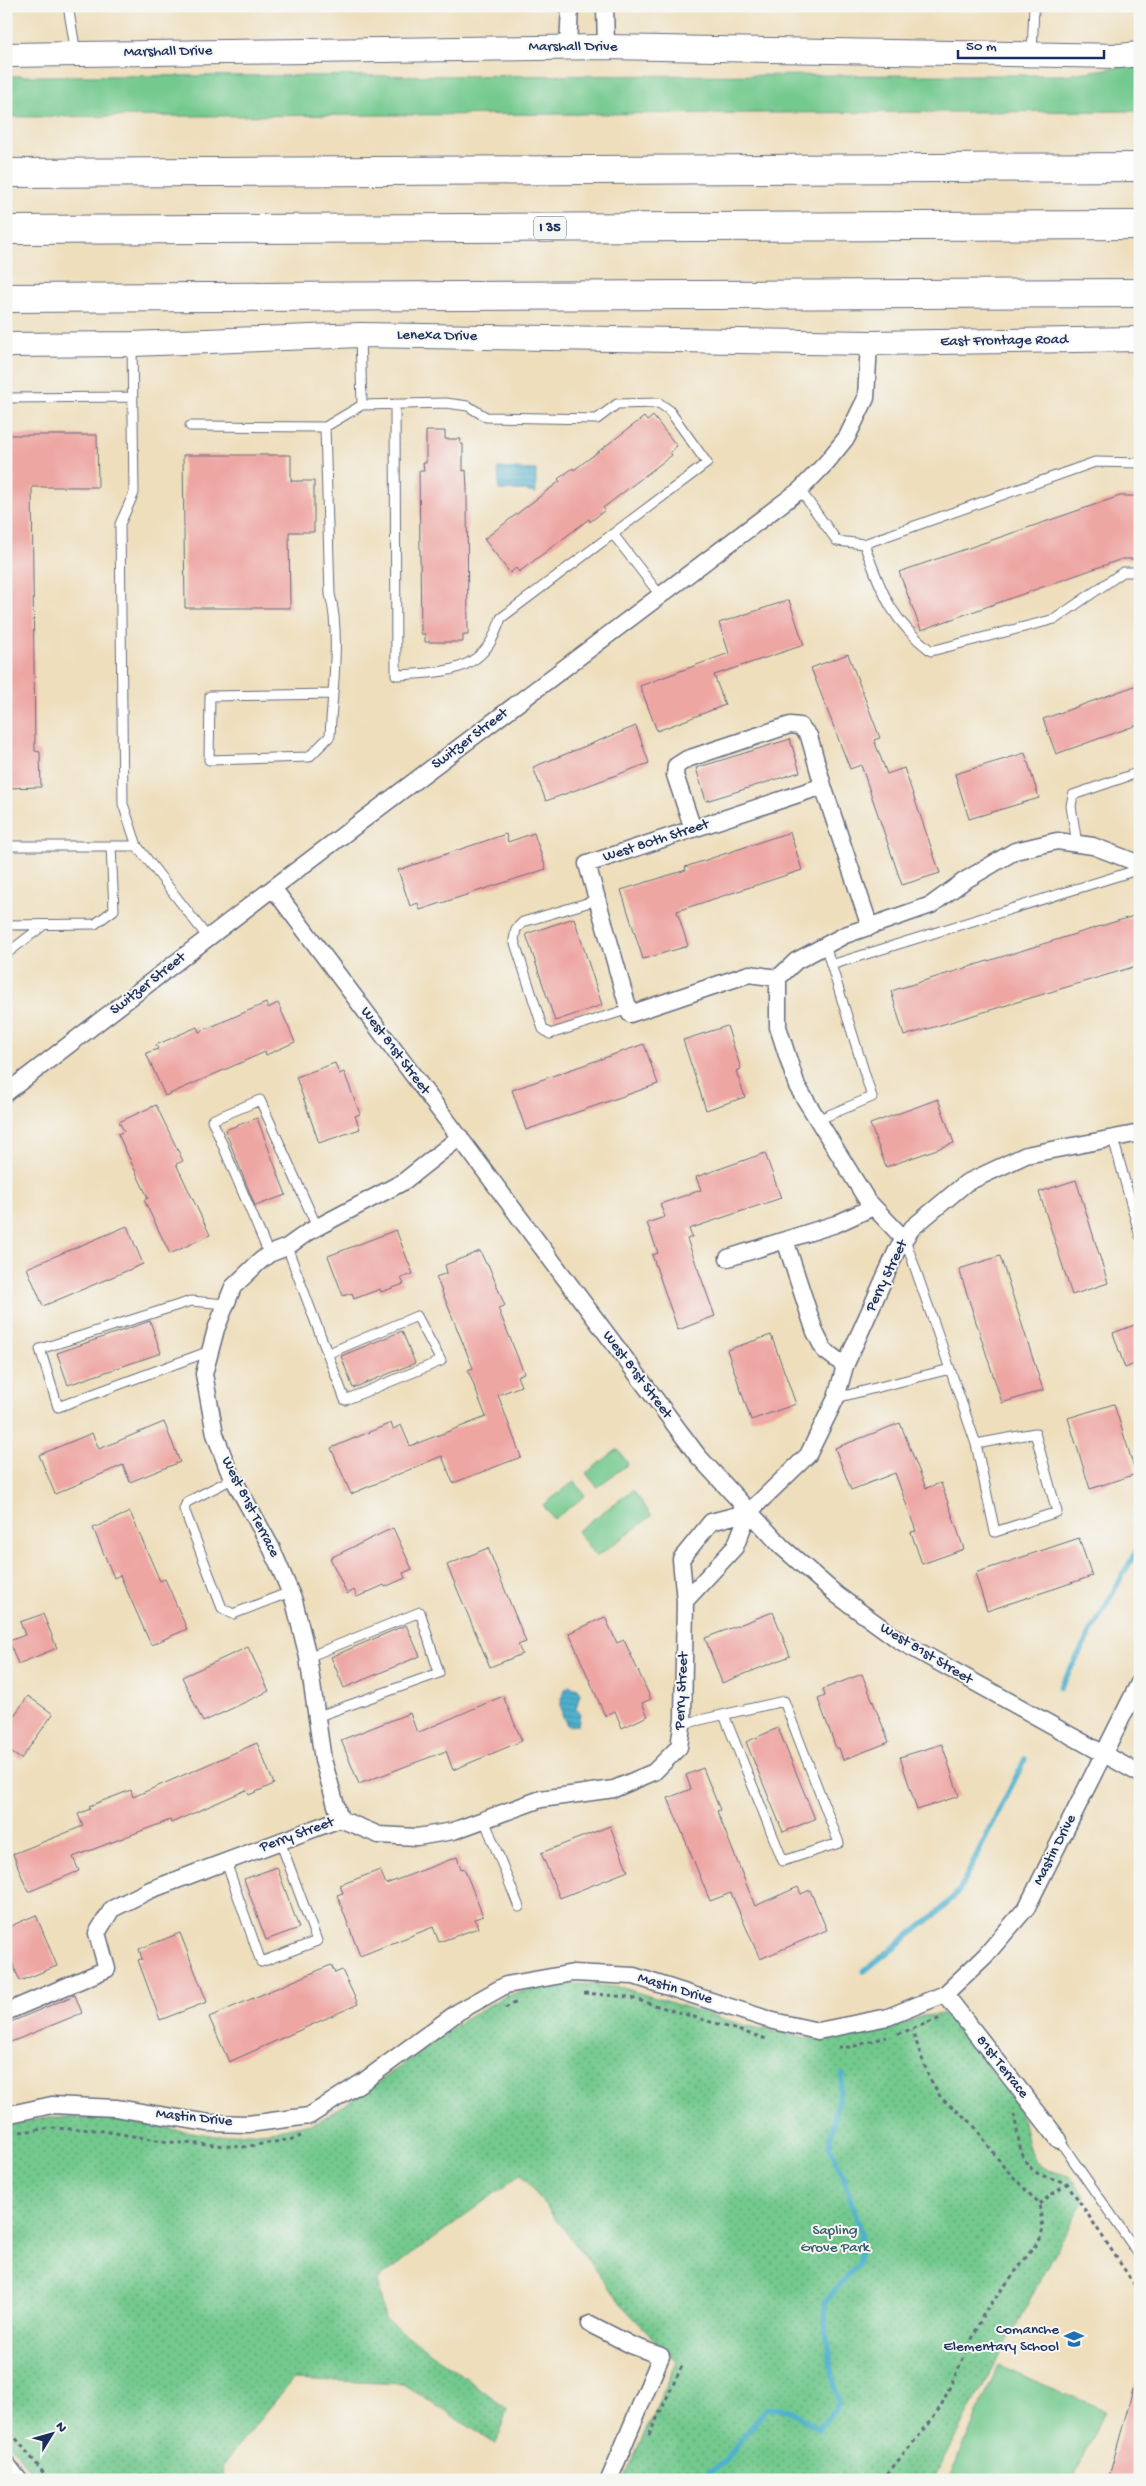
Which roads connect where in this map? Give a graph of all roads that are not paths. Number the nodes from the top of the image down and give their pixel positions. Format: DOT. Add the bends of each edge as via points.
graph roads {
  1 [pos="68,6"];
  2 [pos="570,6"];
  3 [pos="605,6"];
  4 [pos="1034,6"];
  5 [pos="606,46"];
  6 [pos="568,47"];
  7 [pos="76,54"];
  8 [pos="1140,54"];
  9 [pos="6,55"];
  10 [pos="1032,55"];
  11 [pos="1140,168"];
  12 [pos="15,172"];
  13 [pos="1140,225"];
  14 [pos="6,230"];
  15 [pos="1140,293"];
  16 [pos="6,298"];
  17 [pos="360,335"];
  18 [pos="1140,339"];
  19 [pos="869,342"];
  20 [pos="132,344"];
  21 [pos="6,345"];
  22 [pos="133,397"];
  23 [pos="6,398"];
  24 [pos="395,404"];
  25 [pos="362,405"];
  26 [pos="190,426"];
  27 [pos="325,427"];
  28 [pos="1140,463"];
  29 [pos="800,490"];
  30 [pos="612,534"];
  31 [pos="864,544"];
  32 [pos="1140,572"];
  33 [pos="660,595"];
  34 [pos="332,694"];
  35 [pos="1140,772"];
  36 [pos="823,786"];
  37 [pos="693,829"];
  38 [pos="1077,844"];
  39 [pos="6,846"];
  40 [pos="111,846"];
  41 [pos="138,846"];
  42 [pos="1140,864"];
  43 [pos="1140,869"];
  44 [pos="273,888"];
  45 [pos="597,900"];
  46 [pos="6,925"];
  47 [pos="44,925"];
  48 [pos="870,927"];
  49 [pos="208,938"];
  50 [pos="825,946"];
  51 [pos="6,954"];
  52 [pos="831,966"];
  53 [pos="778,978"];
  54 [pos="629,1010"];
  55 [pos="6,1093"];
  56 [pos="817,1120"];
  57 [pos="1140,1133"];
  58 [pos="460,1137"];
  59 [pos="1113,1138"];
  60 [pos="873,1206"];
  61 [pos="317,1227"];
  62 [pos="1140,1236"];
  63 [pos="904,1239"];
  64 [pos="785,1240"];
  65 [pos="287,1247"];
  66 [pos="269,1254"];
  67 [pos="728,1258"];
  68 [pos="226,1304"];
  69 [pos="210,1351"];
  70 [pos="329,1353"];
  71 [pos="844,1366"];
  72 [pos="950,1369"];
  73 [pos="836,1398"];
  74 [pos="976,1444"];
  75 [pos="234,1478"];
  76 [pos="749,1512"];
  77 [pos="290,1592"];
  78 [pos="685,1601"];
  79 [pos="308,1657"];
  80 [pos="1140,1681"];
  81 [pos="724,1715"];
  82 [pos="316,1717"];
  83 [pos="682,1724"];
  84 [pos="1104,1753"];
  85 [pos="1140,1774"];
  86 [pos="340,1819"];
  87 [pos="484,1819"];
  88 [pos="280,1841"];
  89 [pos="226,1862"];
  90 [pos="519,1907"];
  91 [pos="946,1994"];
  92 [pos="6,2012"];
  93 [pos="6,2116"];
  94 [pos="1059,2140"];
  95 [pos="1140,2256"];
  96 [pos="590,2324"];
  97 [pos="6,2463"];
  98 [pos="19,2480"];
  99 [pos="609,2480"];
  1 -- 7 [label="lane"];
  2 -- 6 [label="street"];
  3 -- 5 [label="street"];
  4 -- 10 [label="lane"];
  5 -- 6 [label="street, Marshall Drive"];
  5 -- 10 [label="street, Marshall Drive"];
  6 -- 7 [label="street, Marshall Drive"];
  7 -- 9 [label="street, Marshall Drive"];
  8 -- 10 [label="street, Marshall Drive"];
  11 -- 12 [label="highway"];
  13 -- 14 [label="highway, I 35"];
  15 -- 16 [label="highway"];
  17 -- 19 [label="street, Lenexa Drive"];
  17 -- 20 [label="street, Lenexa Drive"];
  17 -- 25 [label="lane"];
  18 -- 19 [label="street, East Frontage Road"];
  19 -- 29 [label="street, Switzer Street" via="866,398 847,437"];
  20 -- 21 [label="street, Lenexa Drive"];
  20 -- 22 [label="lane"];
  22 -- 23 [label="lane"];
  22 -- 41 [label="lane" via="134,493 120,524 122,775 123,804"];
  24 -- 25 [label="lane"];
  24 -- 30 [label="lane" via="468,406 486,417 597,419 618,404 659,403 669,410 707,463"];
  24 -- 30 [label="lane" via="396,675 444,673 480,655 490,644 501,618"];
  25 -- 27 [label="lane"];
  26 -- 27 [label="lane"];
  27 -- 34 [label="lane" via="330,594 335,613"];
  28 -- 31 [label="lane" via="1095,462"];
  29 -- 31 [label="lane" via="837,540"];
  29 -- 33 [label="street, Switzer Street"];
  30 -- 33 [label="lane"];
  31 -- 32 [label="lane" via="885,600 910,634 931,651 1055,618 1123,572"];
  33 -- 44 [label="street, Switzer Street"];
  34 -- 34 [label="lane" via="330,736 308,757 209,760 210,696"];
  35 -- 38 [label="lane" via="1073,795 1071,806"];
  36 -- 37 [label="street, West 80th Street"];
  36 -- 37 [label="street" via="809,736 800,726 790,725 687,759 676,766 675,775"];
  36 -- 48 [label="street"];
  37 -- 45 [label="street, West 80th Street" via="587,864"];
  38 -- 42 [label="street" via="1093,846"];
  38 -- 48 [label="street" via="1057,841 1015,851 930,905"];
  39 -- 40 [label="lane"];
  40 -- 41 [label="lane"];
  40 -- 47 [label="lane" via="114,910 95,924"];
  41 -- 49 [label="lane"];
  43 -- 52 [label="lane"];
  44 -- 49 [label="street, Switzer Street"];
  44 -- 58 [label="street, West 81st Street"];
  45 -- 54 [label="street, West 80th Street"];
  45 -- 54 [label="lane" via="523,922 516,929 514,940 543,1029 550,1034"];
  46 -- 47 [label="lane"];
  47 -- 51 [label="lane"];
  48 -- 50 [label="street"];
  49 -- 55 [label="street, Switzer Street"];
  50 -- 52 [label="lane"];
  50 -- 53 [label="street" via="796,961"];
  52 -- 56 [label="lane" via="872,1098"];
  53 -- 54 [label="street" via="749,974 630,1014"];
  53 -- 56 [label="street" via="778,1027 797,1086"];
  56 -- 60 [label="street"];
  57 -- 59 [label="street, Perry Street"];
  58 -- 61 [label="street, West 81st Terrace" via="403,1182"];
  58 -- 76 [label="street, West 81st Street" via="698,1456"];
  59 -- 62 [label="lane"];
  59 -- 63 [label="street, Perry Street" via="1026,1155 966,1183 912,1228"];
  60 -- 63 [label="street"];
  60 -- 64 [label="street" via="836,1224"];
  61 -- 65 [label="street, West 81st Terrace"];
  61 -- 66 [label="lane" via="260,1100 212,1120"];
  63 -- 71 [label="street, Perry Street" via="896,1250"];
  63 -- 72 [label="lane"];
  64 -- 67 [label="street"];
  64 -- 71 [label="street" via="815,1332 824,1350"];
  65 -- 66 [label="street, West 81st Terrace"];
  65 -- 70 [label="lane"];
  66 -- 68 [label="street, West 81st Terrace" via="233,1287"];
  68 -- 69 [label="street, West 81st Terrace"];
  68 -- 69 [label="lane" via="191,1301 40,1349 58,1407"];
  69 -- 75 [label="street, West 81st Terrace" via="204,1374 213,1426"];
  70 -- 70 [label="lane" via="345,1400 441,1361 417,1316"];
  71 -- 73 [label="street, Perry Street"];
  72 -- 73 [label="lane"];
  72 -- 74 [label="lane"];
  73 -- 76 [label="street, Perry Street" via="808,1455"];
  74 -- 74 [label="lane" via="1035,1433 1057,1512 995,1532"];
  75 -- 77 [label="street, West 81st Terrace" via="271,1547"];
  75 -- 77 [label="lane" via="187,1502 184,1509 222,1608 233,1614"];
  76 -- 78 [label="street, Perry Street" via="735,1546"];
  76 -- 78 [label="street, Perry Street" via="711,1522 681,1559"];
  76 -- 84 [label="street, West 81st Street" via="837,1595 900,1641"];
  77 -- 79 [label="street, West 81st Terrace"];
  78 -- 83 [label="street, Perry Street"];
  79 -- 82 [label="street, West 81st Terrace"];
  79 -- 82 [label="lane" via="420,1612 439,1673"];
  80 -- 84 [label="street, Mastin Drive"];
  81 -- 81 [label="lane" via="784,1701 839,1843 783,1861"];
  81 -- 83 [label="lane"];
  82 -- 86 [label="street, West 81st Terrace" via="323,1760"];
  83 -- 87 [label="street, Perry Street" via="679,1747 654,1772 614,1789 541,1799"];
  84 -- 85 [label="street, West 81st Street"];
  84 -- 91 [label="street, Mastin Drive" via="1026,1907 985,1956"];
  86 -- 87 [label="street, Perry Street" via="379,1835 417,1837 453,1831"];
  86 -- 88 [label="street, Perry Street"];
  87 -- 90 [label="lane"];
  88 -- 89 [label="street, Perry Street"];
  88 -- 89 [label="lane" via="317,1941 261,1962"];
  89 -- 92 [label="street, Perry Street" via="150,1890 112,1909 97,1933 107,1969"];
  91 -- 93 [label="street, Mastin Drive" via="888,2017 818,2031 773,2021 634,1976 573,1973 506,1986 458,2012 364,2081 309,2116 248,2124 210,2123 116,2108 52,2105"];
  91 -- 94 [label="street, 81st Terrace"];
  94 -- 95 [label="lane"];
  96 -- 99 [label="street" via="631,2345 662,2356"];
  97 -- 98 [label="street"];
}
